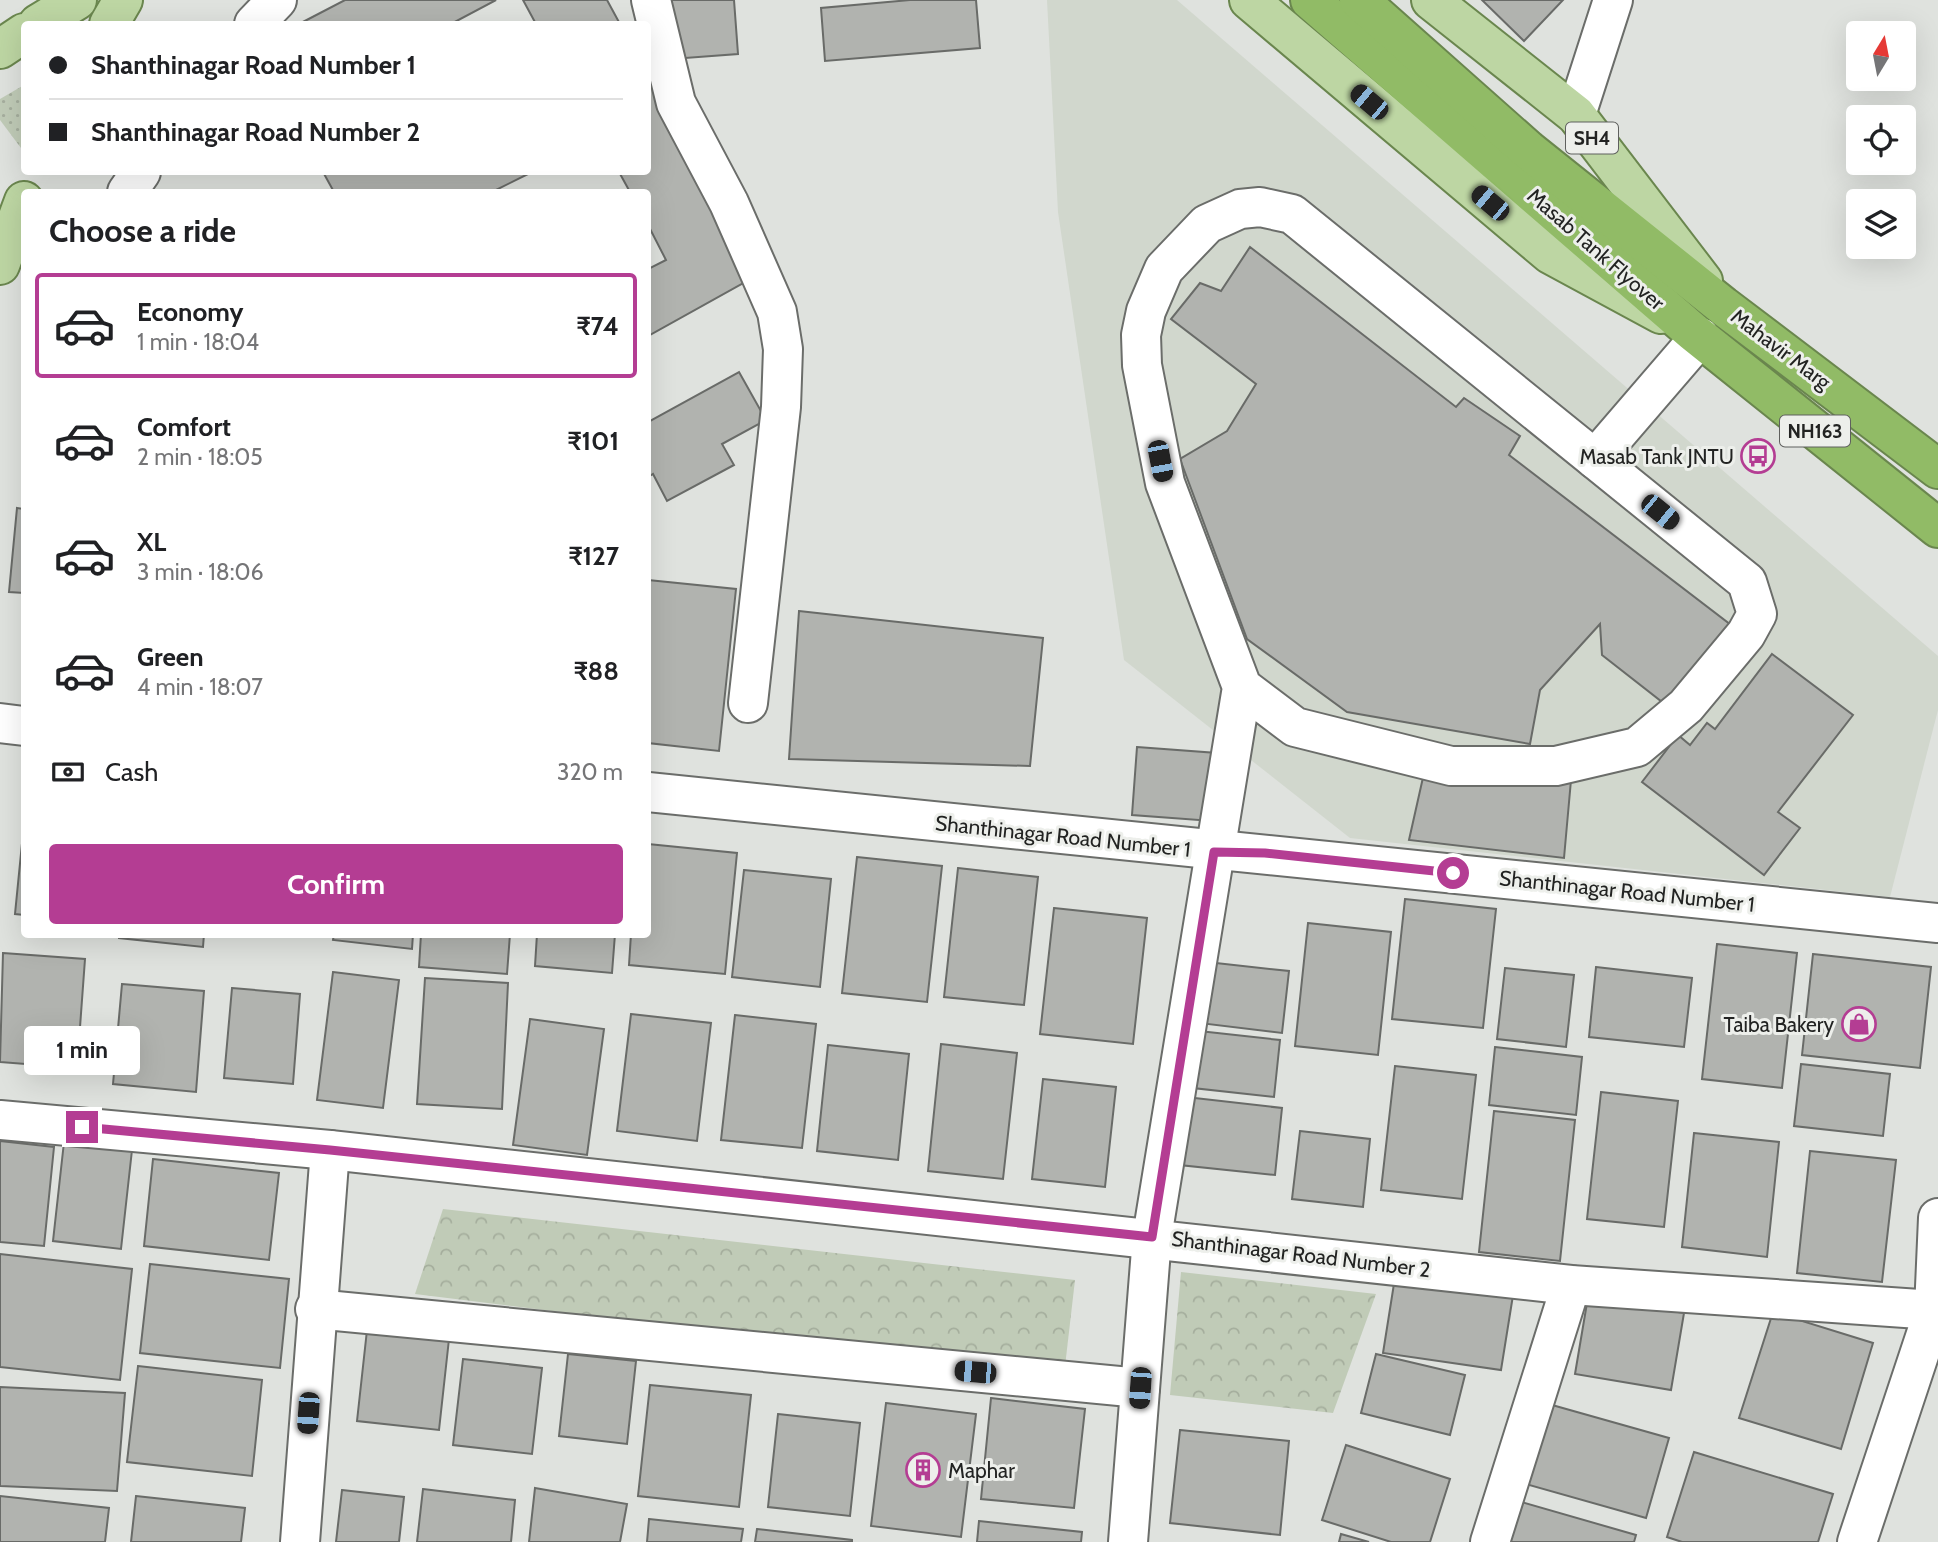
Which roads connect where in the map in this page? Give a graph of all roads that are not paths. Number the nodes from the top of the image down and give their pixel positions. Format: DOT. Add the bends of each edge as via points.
graph roads {
  1 [pos="77,0"];
  2 [pos="123,0"];
  3 [pos="277,0"];
  4 [pos="651,0"];
  5 [pos="1249,0"];
  6 [pos="1310,0"];
  7 [pos="1359,0"];
  8 [pos="1432,0"];
  9 [pos="1613,0"];
  10 [pos="43,21"];
  11 [pos="111,21"];
  12 [pos="257,21"];
  13 [pos="21,35"];
  14 [pos="0,48"];
  15 [pos="1576,115"];
  16 [pos="1514,159"];
  17 [pos="21,209"];
  18 [pos="0,265"];
  19 [pos="1723,306"];
  20 [pos="1697,335"];
  21 [pos="1595,459"];
  22 [pos="1938,469"];
  23 [pos="1938,528"];
  24 [pos="1242,687"];
  25 [pos="748,703"];
  26 [pos="0,723"];
  27 [pos="21,726"];
  28 [pos="651,792"];
  29 [pos="1214,852"];
  30 [pos="1938,923"];
  31 [pos="0,1120"];
  32 [pos="330,1150"];
  33 [pos="1938,1218"];
  34 [pos="1152,1237"];
  35 [pos="1571,1285"];
  36 [pos="315,1309"];
  37 [pos="1934,1310"];
  38 [pos="1140,1388"];
  39 [pos="300,1542"];
  40 [pos="1128,1542"];
  41 [pos="1490,1542"];
  42 [pos="1857,1542"];
  1 -- 10 [label="main road"];
  2 -- 11 [label="main road"];
  3 -- 12 [label="street"];
  4 -- 25 [label="street" via="676,103 729,203 777,312 781,407"];
  5 -- 20 [label="main road" via="1550,254"];
  6 -- 16 [label="highway, Masab Tank Flyover / NH163"];
  7 -- 16 [label="highway, Masab Tank Flyover / NH163"];
  8 -- 15 [label="main road, SH4"];
  9 -- 15 [label="street"];
  13 -- 14 [label="main road"];
  15 -- 19 [label="main road, SH4"];
  16 -- 19 [label="highway, Masab Tank Flyover / NH163"];
  16 -- 20 [label="highway, Masab Tank Flyover / NH163"];
  17 -- 18 [label="main road"];
  19 -- 22 [label="highway, Mahavir Marg / NH163"];
  20 -- 21 [label="street"];
  20 -- 23 [label="highway, Mahavir Marg / NH163"];
  21 -- 24 [label="street" via="1746,582 1757,614 1746,635 1686,706 1637,747 1556,766 1451,766 1295,727"];
  21 -- 24 [label="street" via="1292,214 1261,207 1240,209 1207,224 1164,269 1146,310 1142,365 1165,483"];
  24 -- 29 [label="street"];
  26 -- 27 [label="street"];
  28 -- 29 [label="street, Shanthinagar Road Number 1"];
  29 -- 30 [label="street, Shanthinagar Road Number 1" via="1265,853"];
  29 -- 34 [label="street"];
  31 -- 32 [label="street, Shanthinagar Road Number 2"];
  32 -- 34 [label="street, Shanthinagar Road Number 2"];
  32 -- 36 [label="street"];
  33 -- 37 [label="street"];
  34 -- 35 [label="street, Shanthinagar Road Number 2"];
  34 -- 38 [label="street"];
  35 -- 37 [label="street, Shanthinagar Road Number 2"];
  35 -- 41 [label="street"];
  36 -- 38 [label="street"];
  36 -- 39 [label="street"];
  37 -- 42 [label="street"];
  38 -- 40 [label="street"];
}
